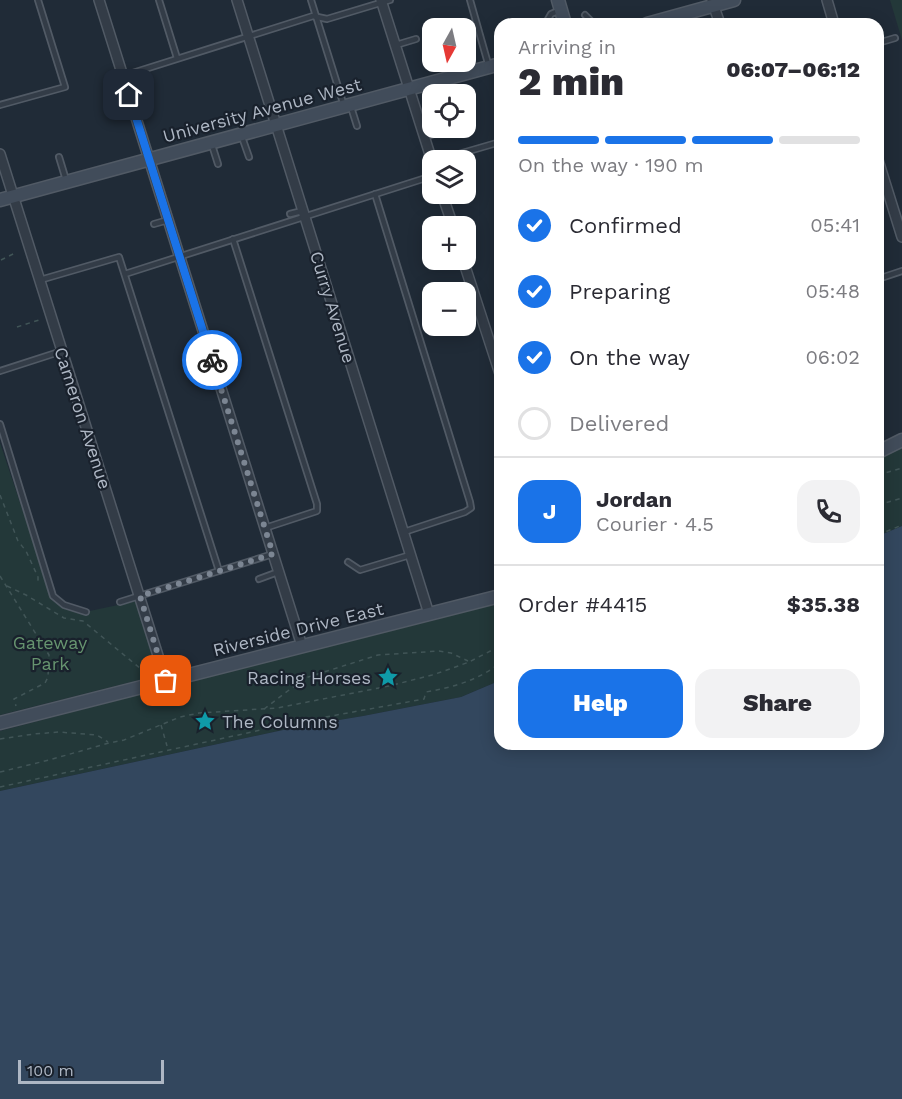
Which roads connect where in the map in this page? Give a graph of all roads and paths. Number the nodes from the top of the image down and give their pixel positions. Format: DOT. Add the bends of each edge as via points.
graph roads {
  1 [pos="38,0"];
  2 [pos="99,0"];
  3 [pos="159,0"];
  4 [pos="237,0"];
  5 [pos="311,0"];
  6 [pos="470,0"];
  7 [pos="734,0"];
  8 [pos="827,0"];
  9 [pos="384,1"];
  10 [pos="713,3"];
  11 [pos="559,5"];
  12 [pos="585,15"];
  13 [pos="316,17"];
  14 [pos="549,18"];
  15 [pos="588,18"];
  16 [pos="666,18"];
  17 [pos="718,18"];
  18 [pos="832,18"];
  19 [pos="248,36"];
  20 [pos="895,38"];
  21 [pos="416,39"];
  22 [pos="884,41"];
  23 [pos="396,45"];
  24 [pos="177,58"];
  25 [pos="494,65"];
  26 [pos="123,76"];
  27 [pos="409,88"];
  28 [pos="0,105"];
  29 [pos="347,105"];
  30 [pos="276,125"];
  31 [pos="357,126"];
  32 [pos="422,128"];
  33 [pos="242,134"];
  34 [pos="211,142"];
  35 [pos="494,144"];
  36 [pos="474,150"];
  37 [pos="0,154"];
  38 [pos="59,157"];
  39 [pos="249,157"];
  40 [pos="148,159"];
  41 [pos="218,164"];
  42 [pos="422,179"];
  43 [pos="884,179"];
  44 [pos="67,182"];
  45 [pos="375,194"];
  46 [pos="13,196"];
  47 [pos="0,200"];
  48 [pos="290,214"];
  49 [pos="303,214"];
  50 [pos="168,220"];
  51 [pos="154,224"];
  52 [pos="902,237"];
  53 [pos="233,239"];
  54 [pos="17,252"];
  55 [pos="179,256"];
  56 [pos="1,260"];
  57 [pos="466,270"];
  58 [pos="902,271"];
  59 [pos="125,274"];
  60 [pos="884,277"];
  61 [pos="40,280"];
  62 [pos="39,320"];
  63 [pos="16,327"];
  64 [pos="62,351"];
  65 [pos="494,356"];
  66 [pos="0,371"];
  67 [pos="0,424"];
  68 [pos="902,440"];
  69 [pos="884,450"];
  70 [pos="902,468"];
  71 [pos="884,473"];
  72 [pos="0,495"];
  73 [pos="902,498"];
  74 [pos="884,503"];
  75 [pos="902,525"];
  76 [pos="264,528"];
  77 [pos="403,532"];
  78 [pos="884,532"];
  79 [pos="412,552"];
  80 [pos="273,554"];
  81 [pos="348,562"];
  82 [pos="219,571"];
  83 [pos="278,572"];
  84 [pos="0,576"];
  85 [pos="258,579"];
  86 [pos="7,586"];
  87 [pos="52,592"];
  88 [pos="140,596"];
  89 [pos="494,598"];
  90 [pos="120,602"];
  91 [pos="86,612"];
  92 [pos="429,614"];
  93 [pos="302,646"];
  94 [pos="494,649"];
  95 [pos="469,662"];
  96 [pos="494,668"];
  97 [pos="148,674"];
  98 [pos="166,681"];
  99 [pos="18,710"];
  100 [pos="263,710"];
  101 [pos="0,723"];
  102 [pos="161,724"];
  103 [pos="0,739"];
  104 [pos="109,743"];
  105 [pos="167,746"];
  106 [pos="0,772"];
  107 [pos="0,788"];
  1 -- 28 [label="lane" via="65,87"];
  2 -- 26 [label="street"];
  3 -- 24 [label="lane"];
  4 -- 19 [label="street, Curry Avenue"];
  5 -- 13 [label="lane"];
  6 -- 25 [label="lane"];
  7 -- 10 [label="main road"];
  8 -- 18 [label="street"];
  9 -- 13 [label="lane" via="327,19"];
  9 -- 23 [label="street"];
  10 -- 16 [label="main road"];
  10 -- 17 [label="street"];
  11 -- 14 [label="lane"];
  12 -- 15 [label="lane"];
  13 -- 19 [label="lane"];
  13 -- 29 [label="lane"];
  19 -- 24 [label="lane"];
  19 -- 30 [label="street, Curry Avenue"];
  20 -- 22 [label="lane"];
  21 -- 23 [label="lane"];
  23 -- 27 [label="street"];
  24 -- 26 [label="lane"];
  25 -- 27 [label="main road, University Avenue West"];
  26 -- 40 [label="street"];
  27 -- 29 [label="main road, University Avenue West"];
  27 -- 32 [label="street"];
  29 -- 30 [label="main road, University Avenue West"];
  29 -- 31 [label="lane"];
  30 -- 33 [label="main road, University Avenue West"];
  30 -- 49 [label="street, Curry Avenue"];
  33 -- 34 [label="main road, University Avenue West"];
  33 -- 39 [label="lane"];
  34 -- 40 [label="main road, University Avenue West"];
  34 -- 41 [label="lane"];
  35 -- 36 [label="lane"];
  37 -- 46 [label="street, Cameron Avenue"];
  38 -- 44 [label="lane"];
  40 -- 44 [label="main road, University Avenue West"];
  40 -- 50 [label="street"];
  42 -- 45 [label="lane"];
  43 -- 52 [label="street"];
  44 -- 46 [label="main road, University Avenue West"];
  45 -- 49 [label="lane"];
  45 -- 77 [label="lane" via="471,508"];
  46 -- 47 [label="main road, University Avenue West"];
  46 -- 61 [label="street, Cameron Avenue"];
  48 -- 49 [label="lane"];
  49 -- 53 [label="lane"];
  49 -- 77 [label="street, Curry Avenue"];
  50 -- 51 [label="lane"];
  50 -- 55 [label="street"];
  53 -- 55 [label="lane"];
  53 -- 76 [label="lane" via="316,504 316,511"];
  54 -- 56 [label="path"];
  55 -- 59 [label="lane"];
  55 -- 76 [label="street"];
  57 -- 65 [label="street"];
  58 -- 60 [label="lane"];
  59 -- 61 [label="lane" via="119,257"];
  59 -- 82 [label="lane"];
  61 -- 64 [label="street, Cameron Avenue"];
  62 -- 63 [label="path"];
  64 -- 66 [label="lane"];
  64 -- 88 [label="street, Cameron Avenue"];
  67 -- 87 [label="lane"];
  68 -- 69 [label="main road"];
  70 -- 71 [label="path"];
  72 -- 87 [label="path" via="38,580"];
  73 -- 74 [label="path"];
  75 -- 78 [label="path"];
  76 -- 80 [label="street"];
  77 -- 79 [label="street, Curry Avenue"];
  79 -- 81 [label="lane" via="360,570"];
  79 -- 92 [label="street, Curry Avenue"];
  80 -- 82 [label="lane"];
  80 -- 83 [label="street"];
  82 -- 88 [label="lane"];
  83 -- 85 [label="lane"];
  83 -- 93 [label="street"];
  84 -- 86 [label="path"];
  86 -- 97 [label="path" via="64,618 83,621"];
  86 -- 99 [label="path" via="49,656 45,683 14,699"];
  87 -- 91 [label="lane" via="64,605"];
  88 -- 90 [label="lane"];
  88 -- 98 [label="street, Cameron Avenue"];
  89 -- 92 [label="main road, Riverside Drive East"];
  92 -- 93 [label="main road, Riverside Drive East"];
  93 -- 98 [label="main road, Riverside Drive East"];
  94 -- 95 [label="path"];
  95 -- 100 [label="path" via="389,686"];
  95 -- 100 [label="path" via="439,651 378,655 305,678"];
  96 -- 107 [label="path" via="454,687 426,692 424,699 293,723"];
  98 -- 101 [label="main road, Riverside Drive East"];
  100 -- 102 [label="path" via="199,713"];
  102 -- 104 [label="path"];
  102 -- 105 [label="path"];
  103 -- 104 [label="path" via="59,732 98,735"];
  104 -- 106 [label="path"];
}
